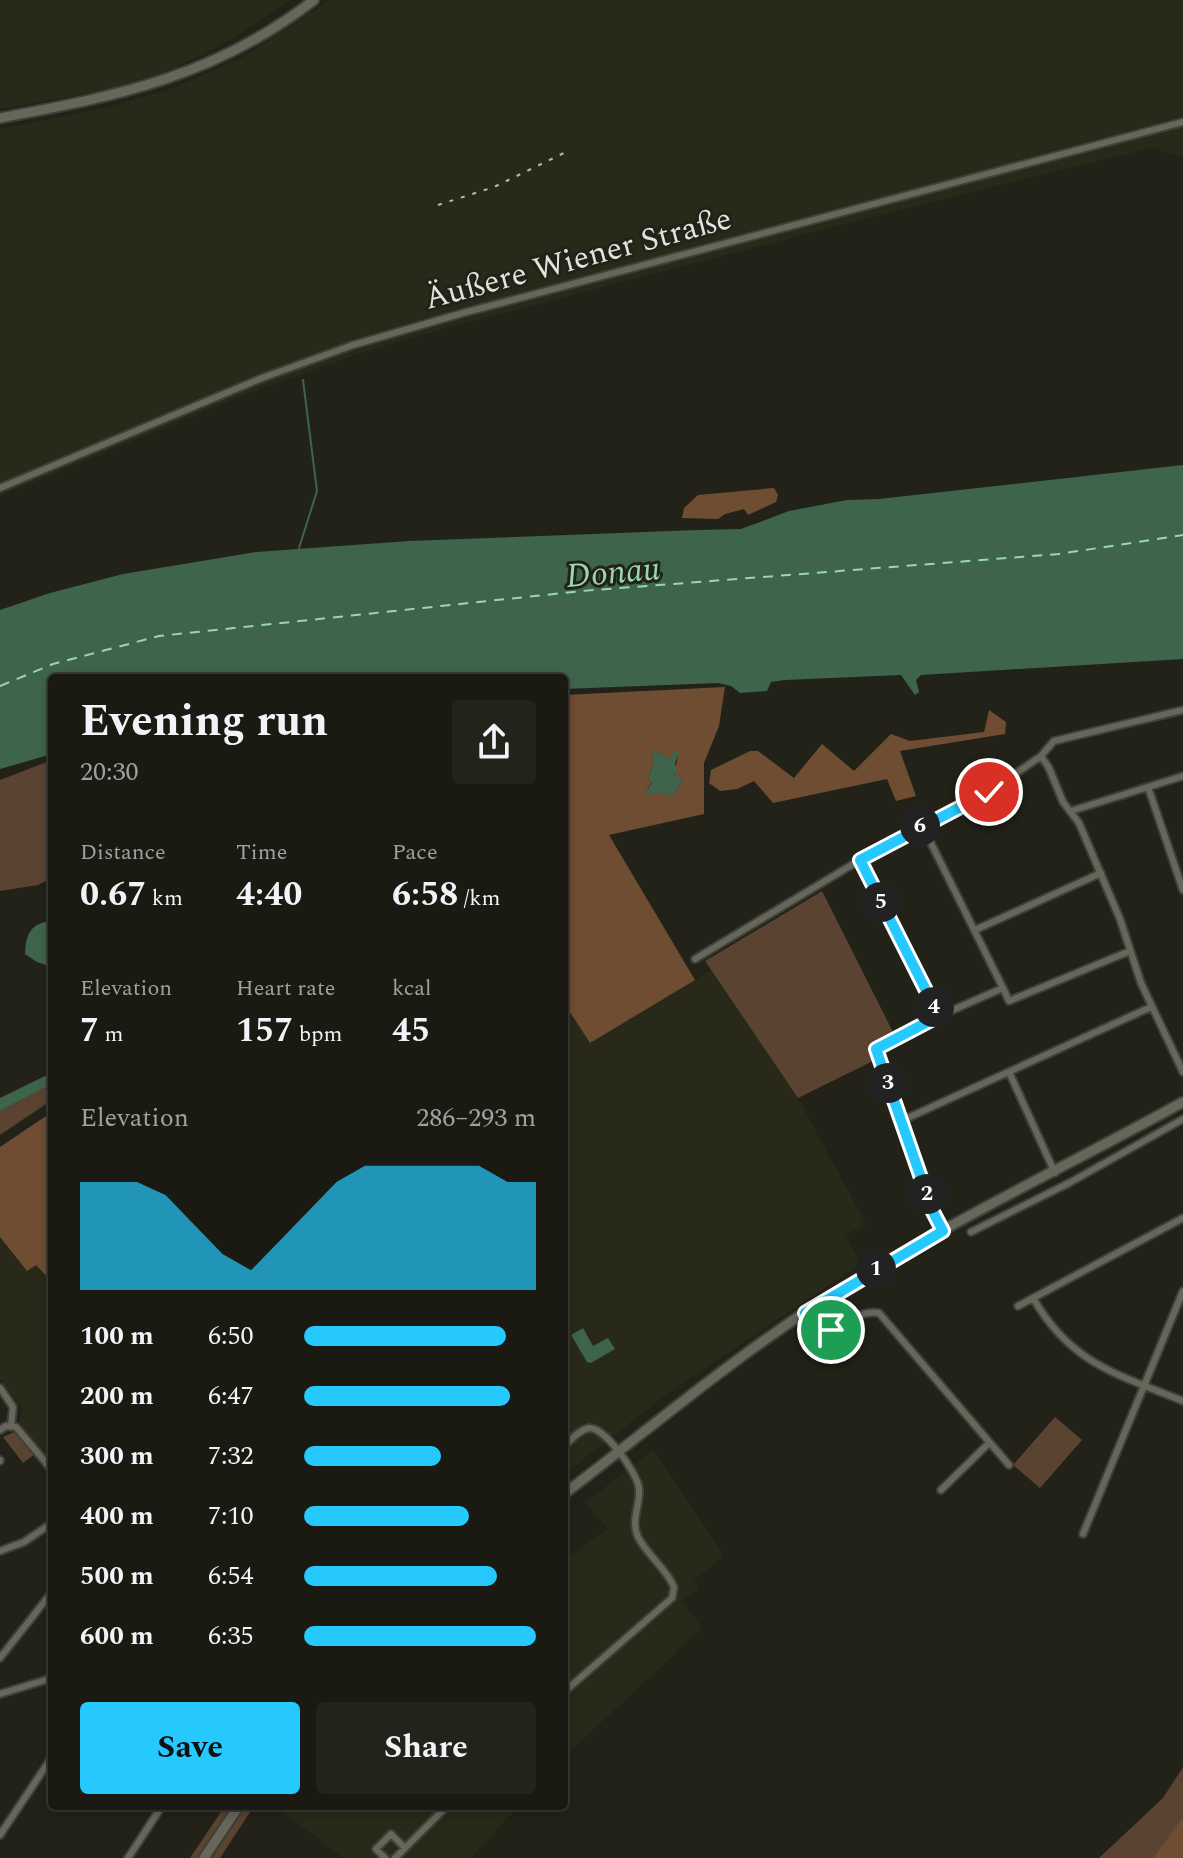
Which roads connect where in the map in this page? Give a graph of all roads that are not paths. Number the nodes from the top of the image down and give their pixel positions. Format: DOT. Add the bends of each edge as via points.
graph roads {
  1 [pos="314,0"];
  2 [pos="0,118"];
  3 [pos="1183,122"];
  4 [pos="0,488"];
  5 [pos="1183,710"];
  6 [pos="1041,756"];
  7 [pos="1183,776"];
  8 [pos="1148,787"];
  9 [pos="1071,811"];
  10 [pos="922,825"];
  11 [pos="860,860"];
  12 [pos="1101,873"];
  13 [pos="1183,890"];
  14 [pos="975,930"];
  15 [pos="1130,951"];
  16 [pos="695,959"];
  17 [pos="1003,988"];
  18 [pos="1151,1007"];
  19 [pos="939,1016"];
  20 [pos="1009,1072"];
  21 [pos="1183,1072"];
  22 [pos="1183,1102"];
  23 [pos="1183,1119"];
  24 [pos="901,1121"];
  25 [pos="1055,1173"];
  26 [pos="1183,1218"];
  27 [pos="943,1231"];
  28 [pos="971,1232"];
  29 [pos="1183,1291"];
  30 [pos="1033,1298"];
  31 [pos="1018,1306"];
  32 [pos="805,1313"];
  33 [pos="1145,1385"];
  34 [pos="0,1388"];
  35 [pos="1183,1401"];
  36 [pos="11,1426"];
  37 [pos="0,1430"];
  38 [pos="568,1443"];
  39 [pos="989,1443"];
  40 [pos="618,1452"];
  41 [pos="48,1465"];
  42 [pos="1009,1465"];
  43 [pos="941,1490"];
  44 [pos="568,1491"];
  45 [pos="48,1526"];
  46 [pos="1083,1534"];
  47 [pos="0,1551"];
  48 [pos="48,1597"];
  49 [pos="0,1658"];
  50 [pos="48,1679"];
  51 [pos="568,1689"];
  52 [pos="0,1694"];
  53 [pos="48,1763"];
  54 [pos="159,1810"];
  55 [pos="236,1810"];
  56 [pos="443,1810"];
  57 [pos="0,1815"];
  58 [pos="10,1821"];
  59 [pos="0,1835"];
  60 [pos="405,1848"];
  61 [pos="128,1858"];
  62 [pos="204,1858"];
  63 [pos="385,1858"];
  64 [pos="395,1858"];
  1 -- 2 [label="main road" via="251,44 185,73 126,92"];
  3 -- 4 [label="street, Äußere Wiener Straße" via="353,345"];
  5 -- 6 [label="street" via="1063,738"];
  6 -- 9 [label="street"];
  6 -- 10 [label="street" via="989,792"];
  7 -- 8 [label="street"];
  8 -- 9 [label="street"];
  8 -- 13 [label="street"];
  9 -- 12 [label="street"];
  10 -- 11 [label="street"];
  10 -- 14 [label="street"];
  11 -- 16 [label="street"];
  11 -- 19 [label="street"];
  12 -- 14 [label="street"];
  12 -- 15 [label="street"];
  14 -- 17 [label="street"];
  15 -- 17 [label="street" via="1009,1001"];
  15 -- 18 [label="street"];
  17 -- 19 [label="street"];
  18 -- 20 [label="street"];
  18 -- 21 [label="street"];
  19 -- 24 [label="street" via="876,1049"];
  20 -- 24 [label="street"];
  20 -- 25 [label="street"];
  22 -- 25 [label="main road"];
  23 -- 28 [label="street"];
  24 -- 27 [label="street"];
  25 -- 27 [label="main road"];
  26 -- 30 [label="street"];
  27 -- 32 [label="main road"];
  29 -- 33 [label="street"];
  30 -- 31 [label="street"];
  30 -- 33 [label="street" via="1072,1348"];
  32 -- 39 [label="street" via="817,1327 831,1330 865,1313 879,1313"];
  32 -- 40 [label="main road"];
  33 -- 35 [label="street"];
  33 -- 46 [label="street"];
  34 -- 36 [label="street" via="13,1407"];
  36 -- 37 [label="street"];
  36 -- 41 [label="street"];
  38 -- 40 [label="street" via="590,1428 603,1433"];
  39 -- 42 [label="street"];
  39 -- 43 [label="street"];
  40 -- 44 [label="main road"];
  40 -- 51 [label="street" via="639,1488 634,1519 638,1538 673,1583 674,1593"];
  45 -- 47 [label="street"];
  48 -- 49 [label="street"];
  50 -- 52 [label="street"];
  53 -- 58 [label="street"];
  54 -- 61 [label="street"];
  55 -- 62 [label="main road"];
  56 -- 60 [label="street"];
  57 -- 58 [label="street"];
  58 -- 59 [label="street"];
  60 -- 63 [label="street" via="391,1834 376,1849"];
  60 -- 64 [label="street"];
}
